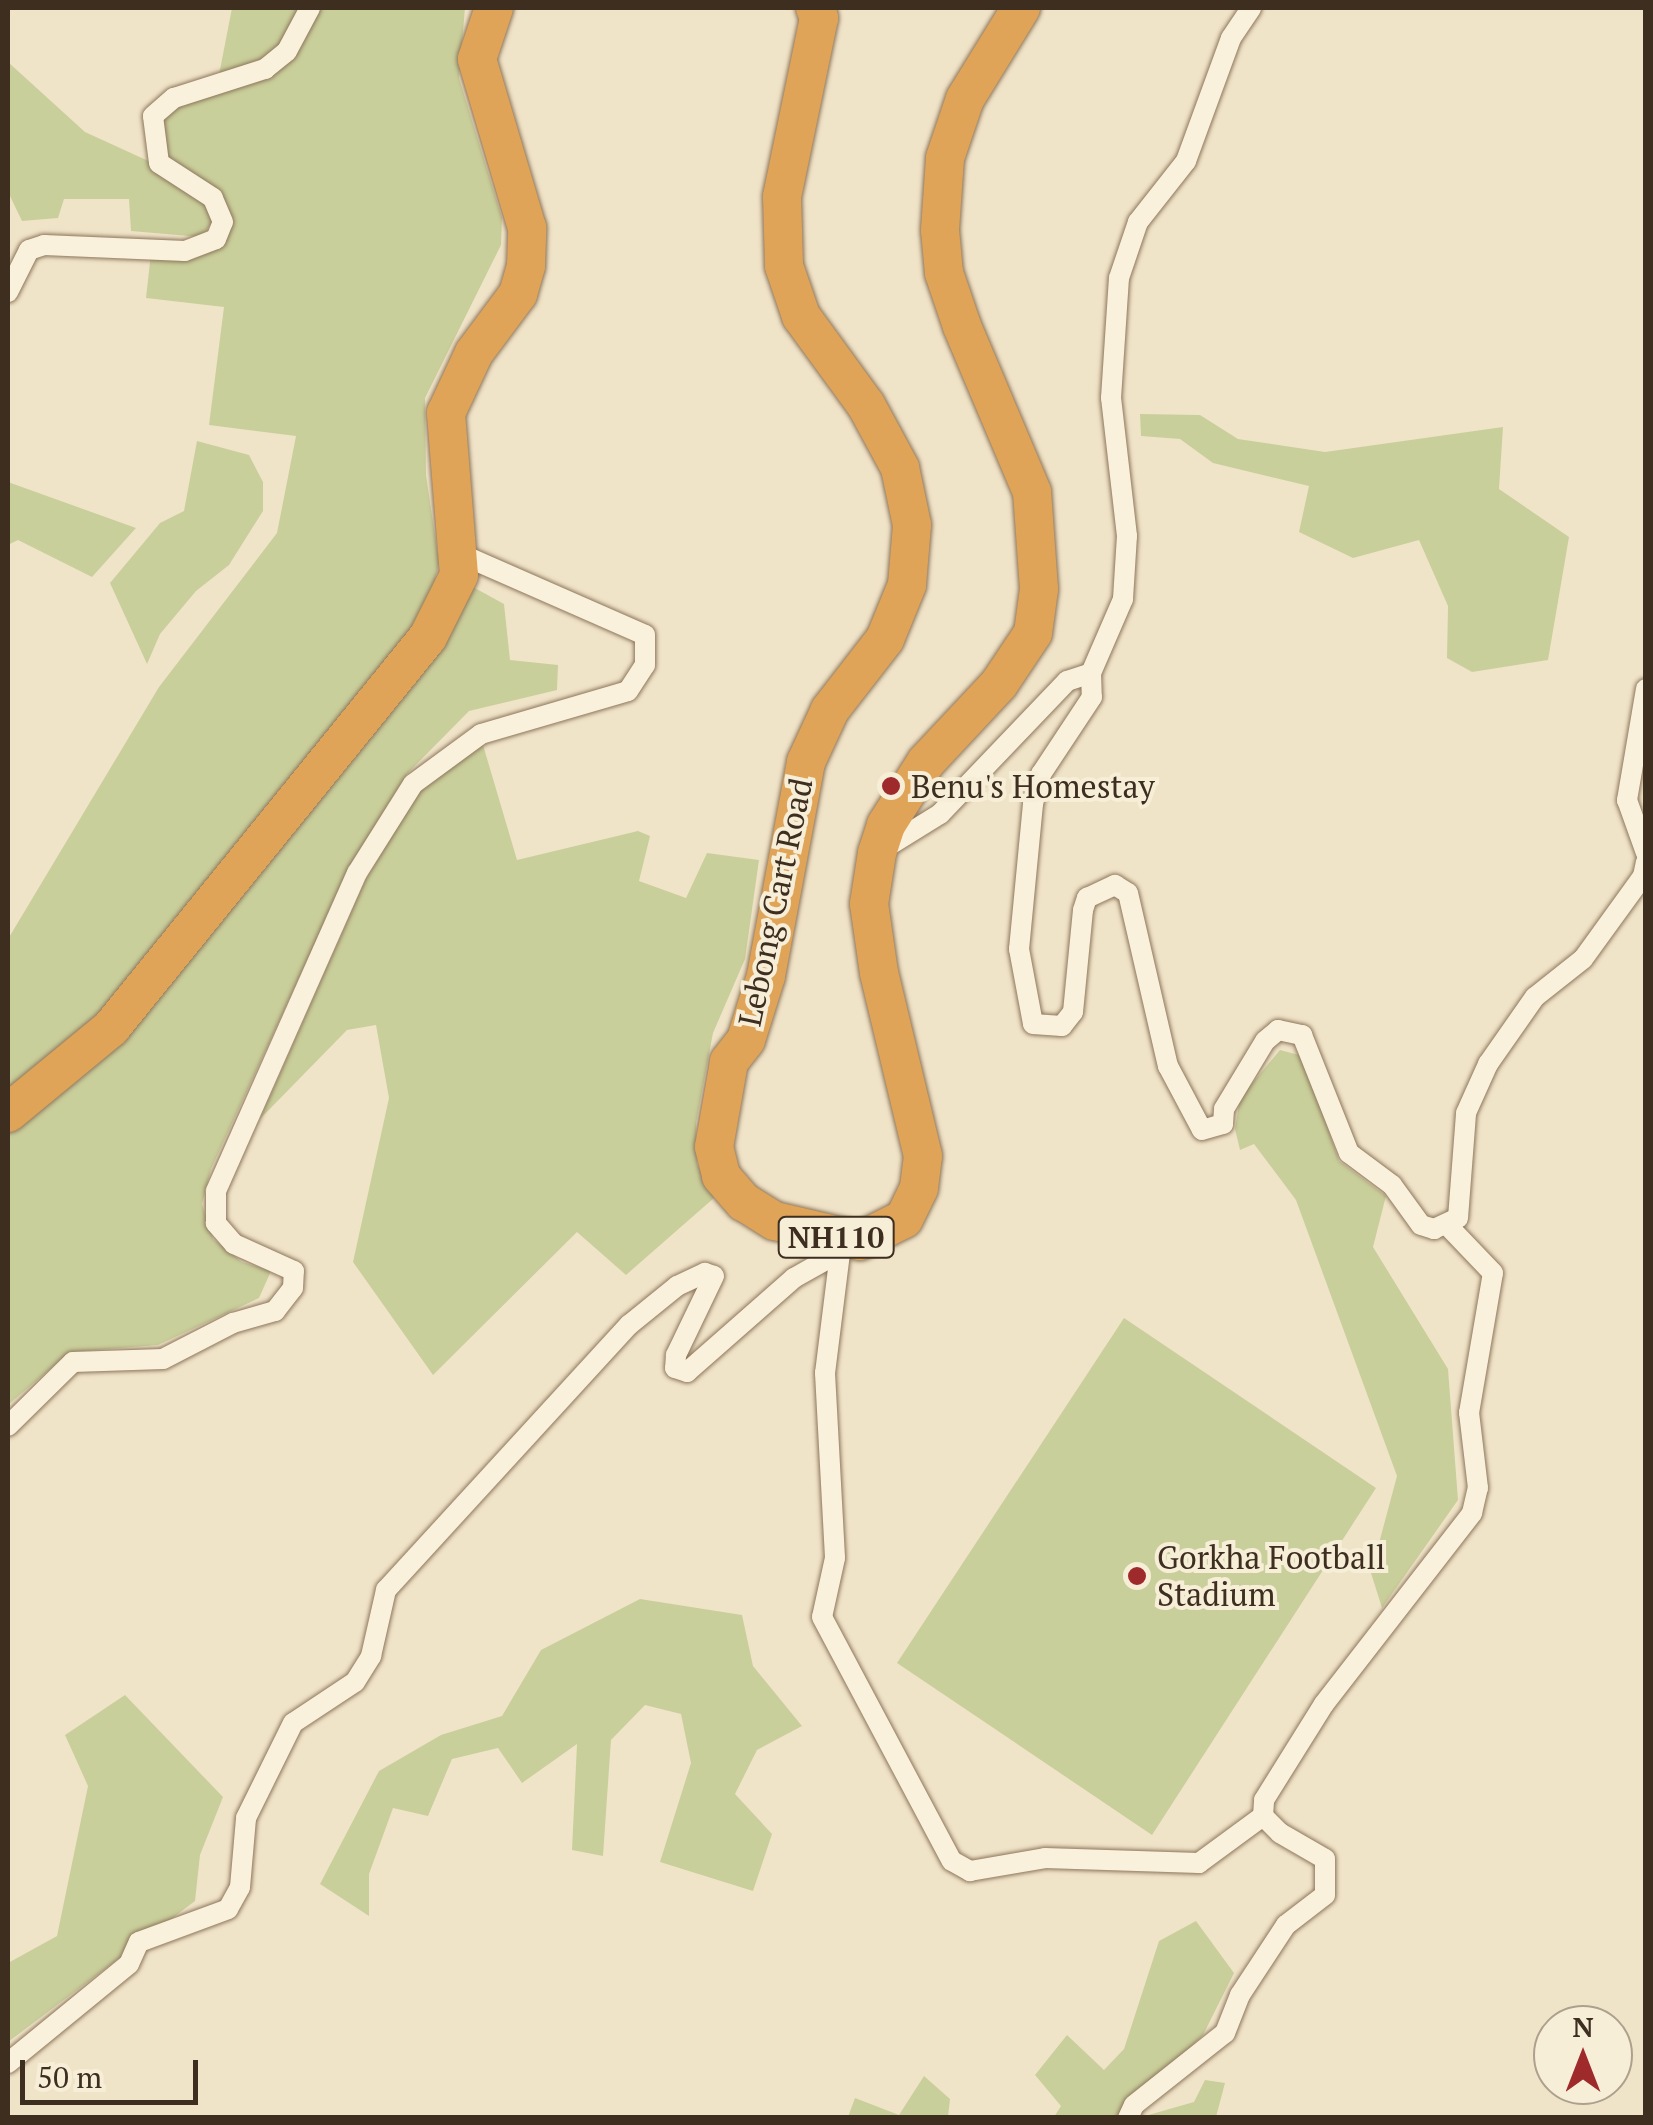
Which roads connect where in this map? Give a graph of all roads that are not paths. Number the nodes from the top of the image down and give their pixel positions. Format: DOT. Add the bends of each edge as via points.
graph roads {
  1 [pos="310,8"];
  2 [pos="494,8"];
  3 [pos="816,8"];
  4 [pos="1021,8"];
  5 [pos="1251,8"];
  6 [pos="8,292"];
  7 [pos="458,553"];
  8 [pos="1091,673"];
  9 [pos="1646,690"];
  10 [pos="877,853"];
  11 [pos="1646,853"];
  12 [pos="1646,862"];
  13 [pos="8,1113"];
  14 [pos="1449,1226"];
  15 [pos="850,1247"];
  16 [pos="8,1426"];
  17 [pos="1263,1816"];
  18 [pos="8,2063"];
  19 [pos="1128,2118"];
  1 -- 6 [label="street" via="287,51 264,70 174,98 153,116 158,163 213,198 223,222 216,240 185,251 44,245 29,250"];
  2 -- 7 [label="highway" via="477,59 527,228 526,266 518,294 474,353 446,413"];
  3 -- 15 [label="highway, Lebong Cart Road / NH110" via="782,197 784,266 801,316 866,405 900,468 912,525 907,585 885,639 830,710 806,762 766,976 746,1040 729,1062 714,1147 720,1176 744,1202 775,1221"];
  4 -- 10 [label="highway, NH110" via="966,99 945,158 940,230 944,273 962,326 1032,492 1039,589 1033,632 999,684 926,762 886,825"];
  5 -- 8 [label="street" via="1231,38 1186,161 1138,222 1119,278 1111,398 1128,536 1123,598"];
  7 -- 13 [label="highway" via="460,575 428,637 111,1028"];
  7 -- 16 [label="street" via="645,635 645,665 628,691 589,707 534,716 468,744 413,784 357,873 216,1190 216,1223 234,1244 294,1271 293,1288 275,1310 233,1323 163,1360 137,1364 105,1356 72,1362"];
  8 -- 10 [label="street" via="1067,682 940,814"];
  8 -- 14 [label="street" via="1092,697 1041,774 1032,804 1019,949 1032,1024 1062,1026 1073,1012 1083,910 1087,898 1115,884 1128,893 1168,1066 1202,1130 1223,1124 1224,1108 1265,1040 1288,1030 1302,1036 1312,1052 1341,1137 1360,1166 1392,1185 1421,1225"];
  9 -- 11 [label="street" via="1627,800"];
  10 -- 15 [label="highway, NH110" via="869,904 879,973 923,1156 919,1188 904,1219"];
  12 -- 14 [label="street" via="1643,876 1583,959 1536,997 1488,1064 1466,1113 1458,1218"];
  14 -- 17 [label="street" via="1493,1273 1469,1413 1478,1488 1472,1512 1304,1732 1273,1780"];
  15 -- 17 [label="street" via="825,1373 835,1558 822,1617 952,1861 970,1871 1044,1858 1199,1863"];
  15 -- 18 [label="street" via="794,1278 687,1372 676,1368 676,1355 714,1276 677,1286 629,1326 386,1590 371,1656 355,1682 293,1723 246,1818 240,1887 228,1909 139,1942 129,1964"];
  17 -- 19 [label="street" via="1325,1859 1326,1895 1276,1938 1240,1995 1226,2033 1134,2105"];
}
